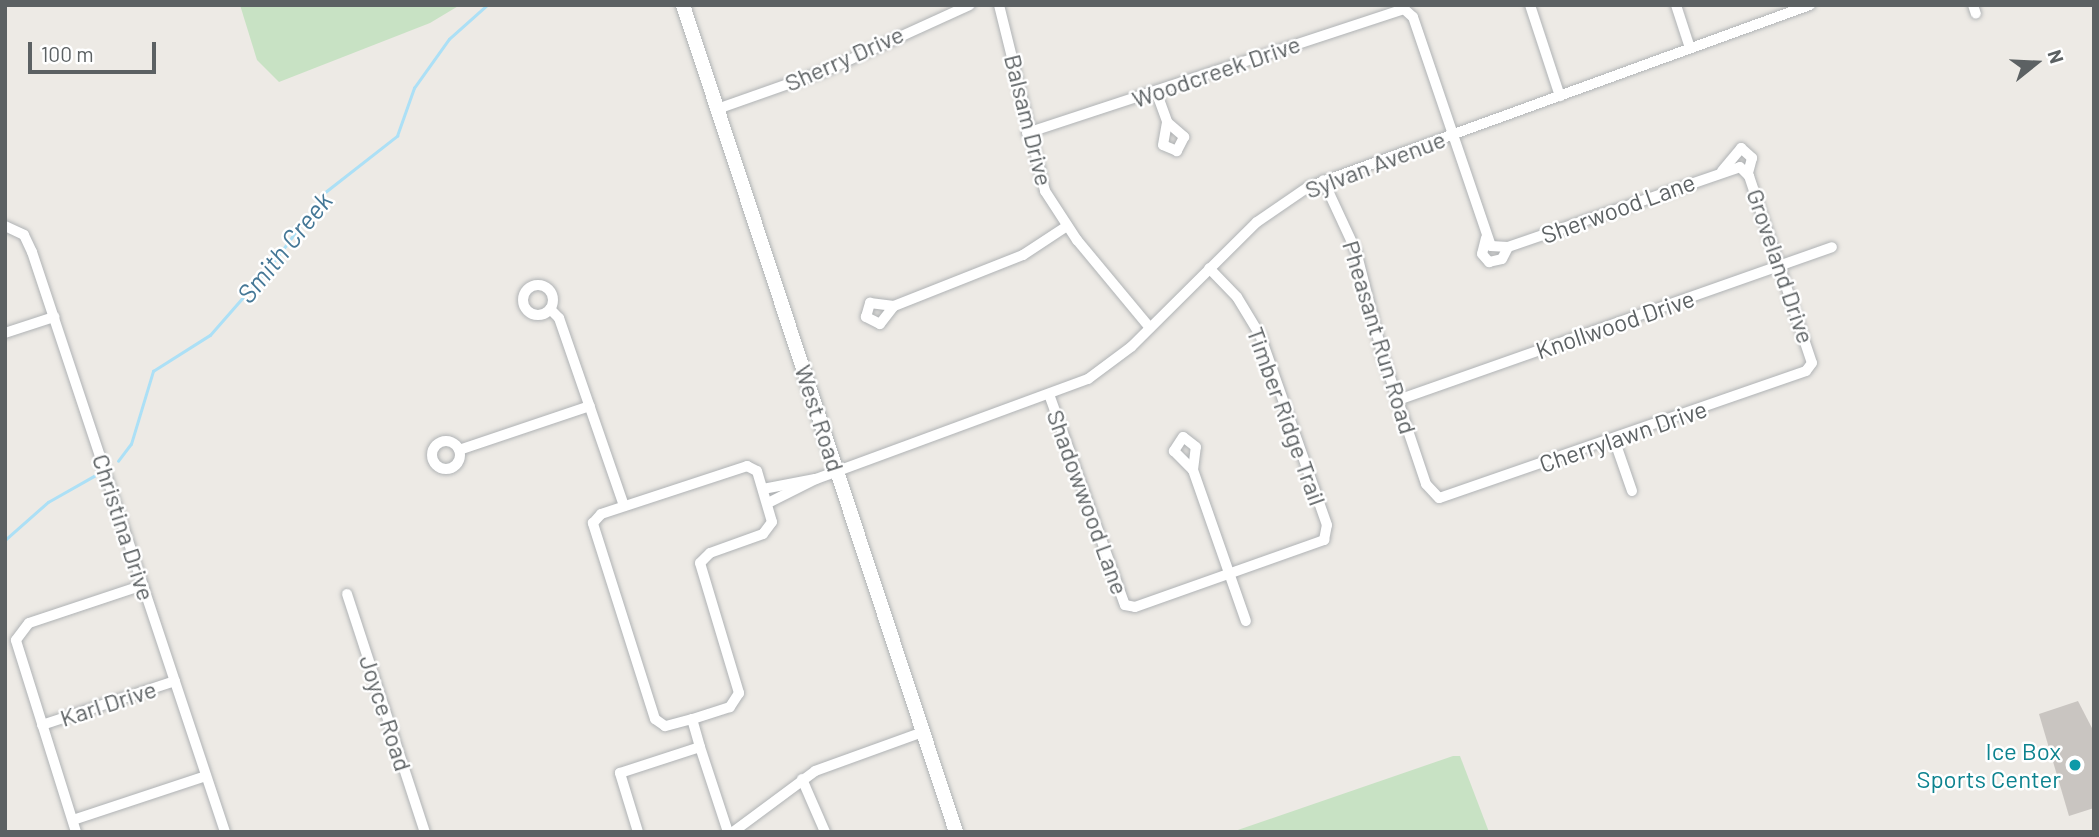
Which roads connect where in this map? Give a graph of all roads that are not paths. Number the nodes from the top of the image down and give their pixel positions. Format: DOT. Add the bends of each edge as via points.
graph roads {
  1 [pos="683,5"];
  2 [pos="970,5"];
  3 [pos="999,5"];
  4 [pos="1530,5"];
  5 [pos="1676,5"];
  6 [pos="1810,5"];
  7 [pos="1690,48"];
  8 [pos="1156,91"];
  9 [pos="1560,96"];
  10 [pos="717,109"];
  11 [pos="1167,122"];
  12 [pos="1027,133"];
  13 [pos="1451,135"];
  14 [pos="1722,171"];
  15 [pos="1745,171"];
  16 [pos="1323,180"];
  17 [pos="1067,226"];
  18 [pos="10,227"];
  19 [pos="1486,238"];
  20 [pos="1508,247"];
  21 [pos="1832,247"];
  22 [pos="1780,265"];
  23 [pos="1209,268"];
  24 [pos="894,306"];
  25 [pos="550,309"];
  26 [pos="54,317"];
  27 [pos="1150,328"];
  28 [pos="5,333"];
  29 [pos="1811,365"];
  30 [pos="1050,397"];
  31 [pos="1398,400"];
  32 [pos="590,406"];
  33 [pos="1614,439"];
  34 [pos="459,450"];
  35 [pos="1193,470"];
  36 [pos="837,472"];
  37 [pos="816,479"];
  38 [pos="763,489"];
  39 [pos="1633,491"];
  40 [pos="1433,496"];
  41 [pos="768,503"];
  42 [pos="624,506"];
  43 [pos="1229,574"];
  44 [pos="143,585"];
  45 [pos="347,594"];
  46 [pos="1246,621"];
  47 [pos="175,681"];
  48 [pos="692,719"];
  49 [pos="42,725"];
  50 [pos="923,732"];
  51 [pos="700,747"];
  52 [pos="206,776"];
  53 [pos="802,779"];
  54 [pos="73,820"];
  55 [pos="76,832"];
  56 [pos="225,832"];
  57 [pos="425,832"];
  58 [pos="638,832"];
  59 [pos="730,832"];
  60 [pos="825,832"];
  61 [pos="956,832"];
  1 -- 10 [label="street, West Road"];
  2 -- 10 [label="street, Sherry Drive" via="825,71"];
  3 -- 12 [label="street, Balsam Drive"];
  4 -- 9 [label="street"];
  5 -- 7 [label="street"];
  6 -- 7 [label="street, Sylvan Avenue"];
  7 -- 9 [label="street, Sylvan Avenue"];
  8 -- 11 [label="street"];
  8 -- 12 [label="street, Woodcreek Drive"];
  8 -- 13 [label="street, Woodcreek Drive" via="1404,9 1412,17"];
  9 -- 13 [label="street, Sylvan Avenue"];
  10 -- 36 [label="street, West Road"];
  12 -- 17 [label="street, Balsam Drive" via="1045,191"];
  13 -- 16 [label="street, Sylvan Avenue"];
  13 -- 19 [label="street"];
  14 -- 15 [label="street, Sherwood Lane"];
  14 -- 15 [label="street, Groveland Drive" via="1741,148 1752,158"];
  14 -- 20 [label="street, Sherwood Lane"];
  15 -- 22 [label="street, Groveland Drive"];
  16 -- 23 [label="street, Sylvan Avenue" via="1273,208"];
  16 -- 31 [label="street, Pheasant Run Road" via="1356,251"];
  17 -- 24 [label="street" via="1023,255"];
  17 -- 27 [label="street, Balsam Drive"];
  18 -- 26 [label="street, Christina Drive" via="27,239"];
  19 -- 20 [label="street, Sherwood Lane" via="1494,248"];
  19 -- 20 [label="street" via="1482,254 1489,262 1502,259"];
  21 -- 22 [label="street, Knollwood Drive"];
  22 -- 29 [label="street, Groveland Drive"];
  22 -- 31 [label="street, Knollwood Drive"];
  23 -- 27 [label="street, Sylvan Avenue"];
  23 -- 43 [label="street, Timber Ridge Trail" via="1256,327 1327,537"];
  25 -- 32 [label="street" via="559,318"];
  26 -- 28 [label="street"];
  26 -- 44 [label="street, Christina Drive"];
  27 -- 30 [label="street, Sylvan Avenue" via="1102,370"];
  29 -- 33 [label="street, Cherrylawn Drive"];
  30 -- 36 [label="street, Sylvan Avenue"];
  30 -- 43 [label="street, Shadowwood Lane" via="1121,601 1128,606"];
  31 -- 40 [label="street, Pheasant Run Road"];
  32 -- 34 [label="street"];
  32 -- 42 [label="street"];
  33 -- 39 [label="street"];
  33 -- 40 [label="street, Cherrylawn Drive" via="1445,499"];
  35 -- 43 [label="street"];
  36 -- 37 [label="street, Sylvan Avenue"];
  36 -- 50 [label="street, West Road"];
  37 -- 38 [label="street"];
  37 -- 41 [label="street"];
  38 -- 41 [label="street"];
  38 -- 42 [label="street" via="757,471 743,466"];
  41 -- 48 [label="street" via="772,517 768,532 710,553 700,564 738,693 730,707"];
  42 -- 48 [label="street" via="597,517 593,531 655,719 665,726"];
  43 -- 46 [label="street"];
  44 -- 47 [label="street, Christina Drive"];
  44 -- 49 [label="street" via="29,623 18,636 16,647"];
  45 -- 57 [label="street, Joyce Road"];
  47 -- 49 [label="street, Karl Drive"];
  47 -- 52 [label="street, Christina Drive"];
  48 -- 51 [label="street"];
  49 -- 54 [label="street"];
  50 -- 53 [label="street"];
  50 -- 61 [label="street, West Road"];
  51 -- 58 [label="street" via="620,773"];
  51 -- 59 [label="street"];
  52 -- 54 [label="street"];
  52 -- 56 [label="street, Christina Drive"];
  53 -- 59 [label="street"];
  53 -- 60 [label="street" via="812,792"];
  54 -- 55 [label="street"];
}
